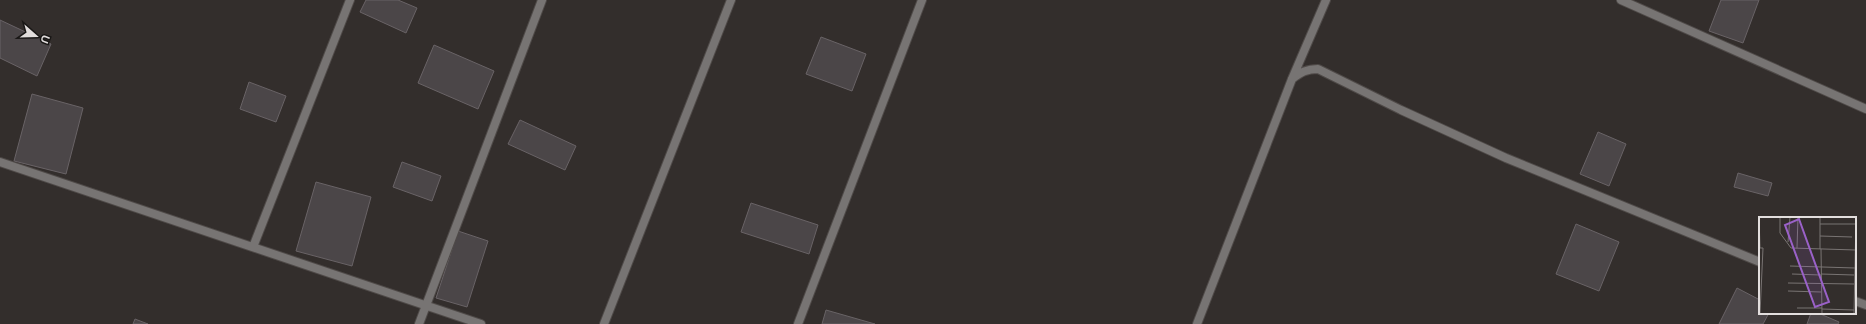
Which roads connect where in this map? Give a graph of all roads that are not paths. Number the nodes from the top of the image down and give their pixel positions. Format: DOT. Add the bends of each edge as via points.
graph roads {
  1 [pos="350,0"];
  2 [pos="542,0"];
  3 [pos="731,0"];
  4 [pos="922,0"];
  5 [pos="1326,0"];
  6 [pos="1621,0"];
  7 [pos="1292,79"];
  8 [pos="1866,109"];
  9 [pos="0,162"];
  10 [pos="253,247"];
  11 [pos="1759,262"];
  12 [pos="1856,301"];
  13 [pos="1866,305"];
  14 [pos="425,306"];
  15 [pos="419,324"];
  16 [pos="481,324"];
  17 [pos="604,324"];
  18 [pos="798,324"];
  19 [pos="1197,324"];
  1 -- 10 [label="street"];
  2 -- 14 [label="street"];
  3 -- 17 [label="street"];
  4 -- 18 [label="street"];
  5 -- 7 [label="street"];
  6 -- 8 [label="street"];
  7 -- 11 [label="street" via="1300,72 1318,69 1506,158"];
  7 -- 19 [label="street"];
  9 -- 10 [label="street"];
  10 -- 14 [label="street"];
  12 -- 13 [label="street"];
  14 -- 15 [label="street"];
  14 -- 16 [label="street"];
}
